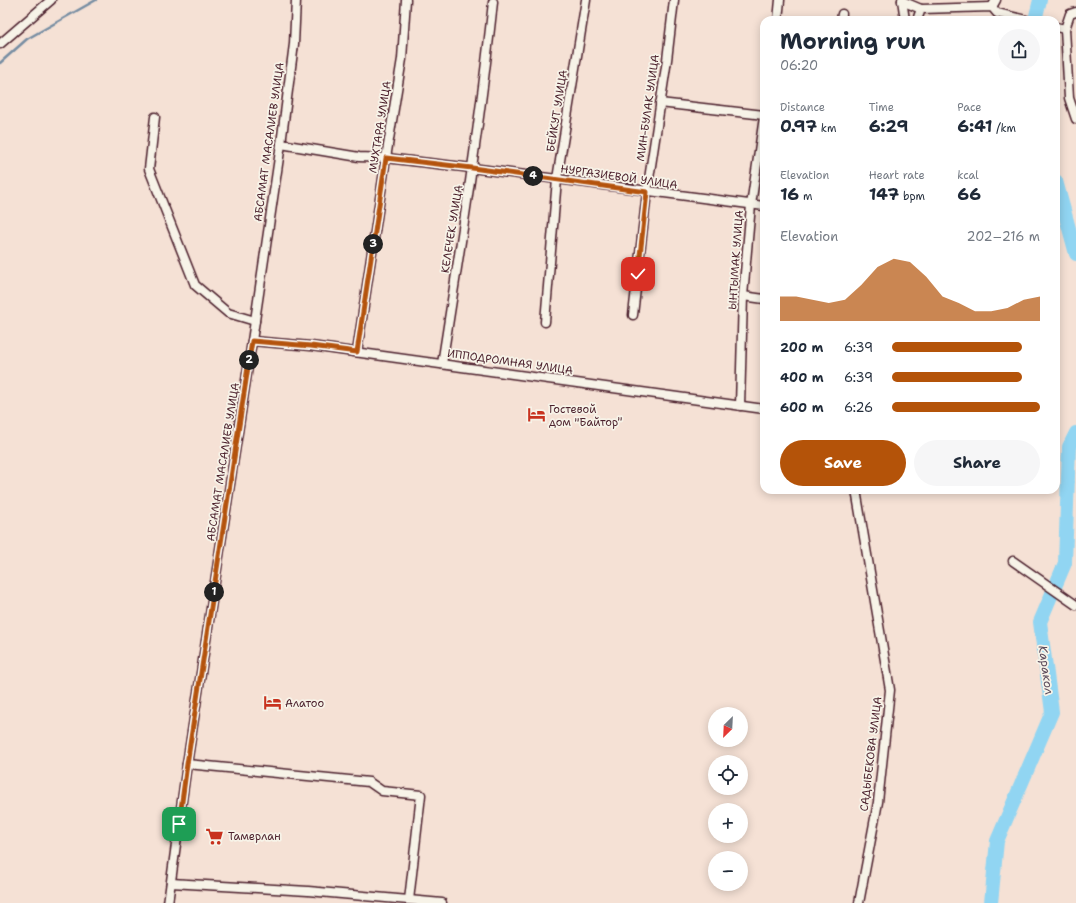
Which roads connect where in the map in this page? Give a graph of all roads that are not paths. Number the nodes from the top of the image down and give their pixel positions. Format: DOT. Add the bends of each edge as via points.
graph roads {
  1 [pos="51,0"];
  2 [pos="296,0"];
  3 [pos="406,0"];
  4 [pos="586,0"];
  5 [pos="674,0"];
  6 [pos="780,0"];
  7 [pos="902,0"];
  8 [pos="493,2"];
  9 [pos="994,4"];
  10 [pos="921,9"];
  11 [pos="1076,12"];
  12 [pos="778,16"];
  13 [pos="904,16"];
  14 [pos="918,16"];
  15 [pos="1009,16"];
  16 [pos="1060,28"];
  17 [pos="1065,29"];
  18 [pos="0,44"];
  19 [pos="660,103"];
  20 [pos="760,116"];
  21 [pos="155,117"];
  22 [pos="1076,119"];
  23 [pos="760,143"];
  24 [pos="281,144"];
  25 [pos="386,158"];
  26 [pos="472,168"];
  27 [pos="557,180"];
  28 [pos="647,192"];
  29 [pos="751,205"];
  30 [pos="760,206"];
  31 [pos="743,296"];
  32 [pos="760,298"];
  33 [pos="633,315"];
  34 [pos="255,321"];
  35 [pos="545,322"];
  36 [pos="252,341"];
  37 [pos="357,352"];
  38 [pos="442,364"];
  39 [pos="740,406"];
  40 [pos="760,408"];
  41 [pos="857,494"];
  42 [pos="1013,561"];
  43 [pos="1076,605"];
  44 [pos="187,764"];
  45 [pos="171,883"];
  46 [pos="409,900"];
  47 [pos="168,903"];
  48 [pos="442,903"];
  49 [pos="859,903"];
  1 -- 18 [label="street"];
  2 -- 24 [label="street, АБСАМАТ МАСАЛИЕВ УЛИЦА" via="294,44"];
  3 -- 25 [label="street, МУХТАРА УЛИЦА" via="402,59"];
  4 -- 27 [label="street, БЕЙКУТ УЛИЦА"];
  5 -- 19 [label="street, МИН-БУЛАК УЛИЦА"];
  6 -- 12 [label="street"];
  7 -- 10 [label="street"];
  7 -- 13 [label="street"];
  8 -- 26 [label="street, КЕЛЕЧЕК УЛИЦА"];
  9 -- 10 [label="street"];
  9 -- 15 [label="street" via="997,13"];
  10 -- 14 [label="street"];
  11 -- 17 [label="street" via="1070,14"];
  16 -- 17 [label="street"];
  17 -- 22 [label="street" via="1068,98"];
  19 -- 20 [label="street"];
  19 -- 28 [label="street, МИН-БУЛАК УЛИЦА"];
  21 -- 34 [label="street" via="149,169 195,285 228,313"];
  23 -- 29 [label="street, ЫНТЫМАК УЛИЦА"];
  24 -- 25 [label="street, НУРГАЗИЕВОЙ УЛИЦА" via="359,157"];
  24 -- 34 [label="street, АБСАМАТ МАСАЛИЕВ УЛИЦА"];
  25 -- 26 [label="street, НУРГАЗИЕВОЙ УЛИЦА"];
  25 -- 37 [label="street, МУХТАРА УЛИЦА"];
  26 -- 27 [label="street, НУРГАЗИЕВОЙ УЛИЦА"];
  26 -- 38 [label="street, КЕЛЕЧЕК УЛИЦА"];
  27 -- 28 [label="street, НУРГАЗИЕВОЙ УЛИЦА"];
  27 -- 35 [label="street, БЕЙКУТ УЛИЦА"];
  28 -- 29 [label="street, НУРГАЗИЕВОЙ УЛИЦА"];
  28 -- 33 [label="street, МИН-БУЛАК УЛИЦА"];
  29 -- 30 [label="street, НУРГАЗИЕВОЙ УЛИЦА"];
  29 -- 31 [label="street, ЫНТЫМАК УЛИЦА"];
  31 -- 32 [label="street"];
  31 -- 39 [label="street, ЫНТЫМАК УЛИЦА"];
  34 -- 36 [label="street, АБСАМАТ МАСАЛИЕВ УЛИЦА"];
  36 -- 37 [label="street, ИППОДРОМНАЯ УЛИЦА"];
  36 -- 44 [label="street, АБСАМАТ МАСАЛИЕВ УЛИЦА"];
  37 -- 38 [label="street, ИППОДРОМНАЯ УЛИЦА"];
  38 -- 39 [label="street, ИППОДРОМНАЯ УЛИЦА"];
  39 -- 40 [label="street, ИППОДРОМНАЯ УЛИЦА"];
  41 -- 49 [label="street, САДЫБЕКОВА УЛИЦА" via="890,690 878,802"];
  42 -- 43 [label="street"];
  44 -- 45 [label="street, АБСАМАТ МАСАЛИЕВ УЛИЦА"];
  44 -- 46 [label="street" via="369,782 382,791 421,795"];
  45 -- 46 [label="street"];
  45 -- 47 [label="street, АБСАМАТ МАСАЛИЕВ УЛИЦА"];
  46 -- 48 [label="street"];
}
